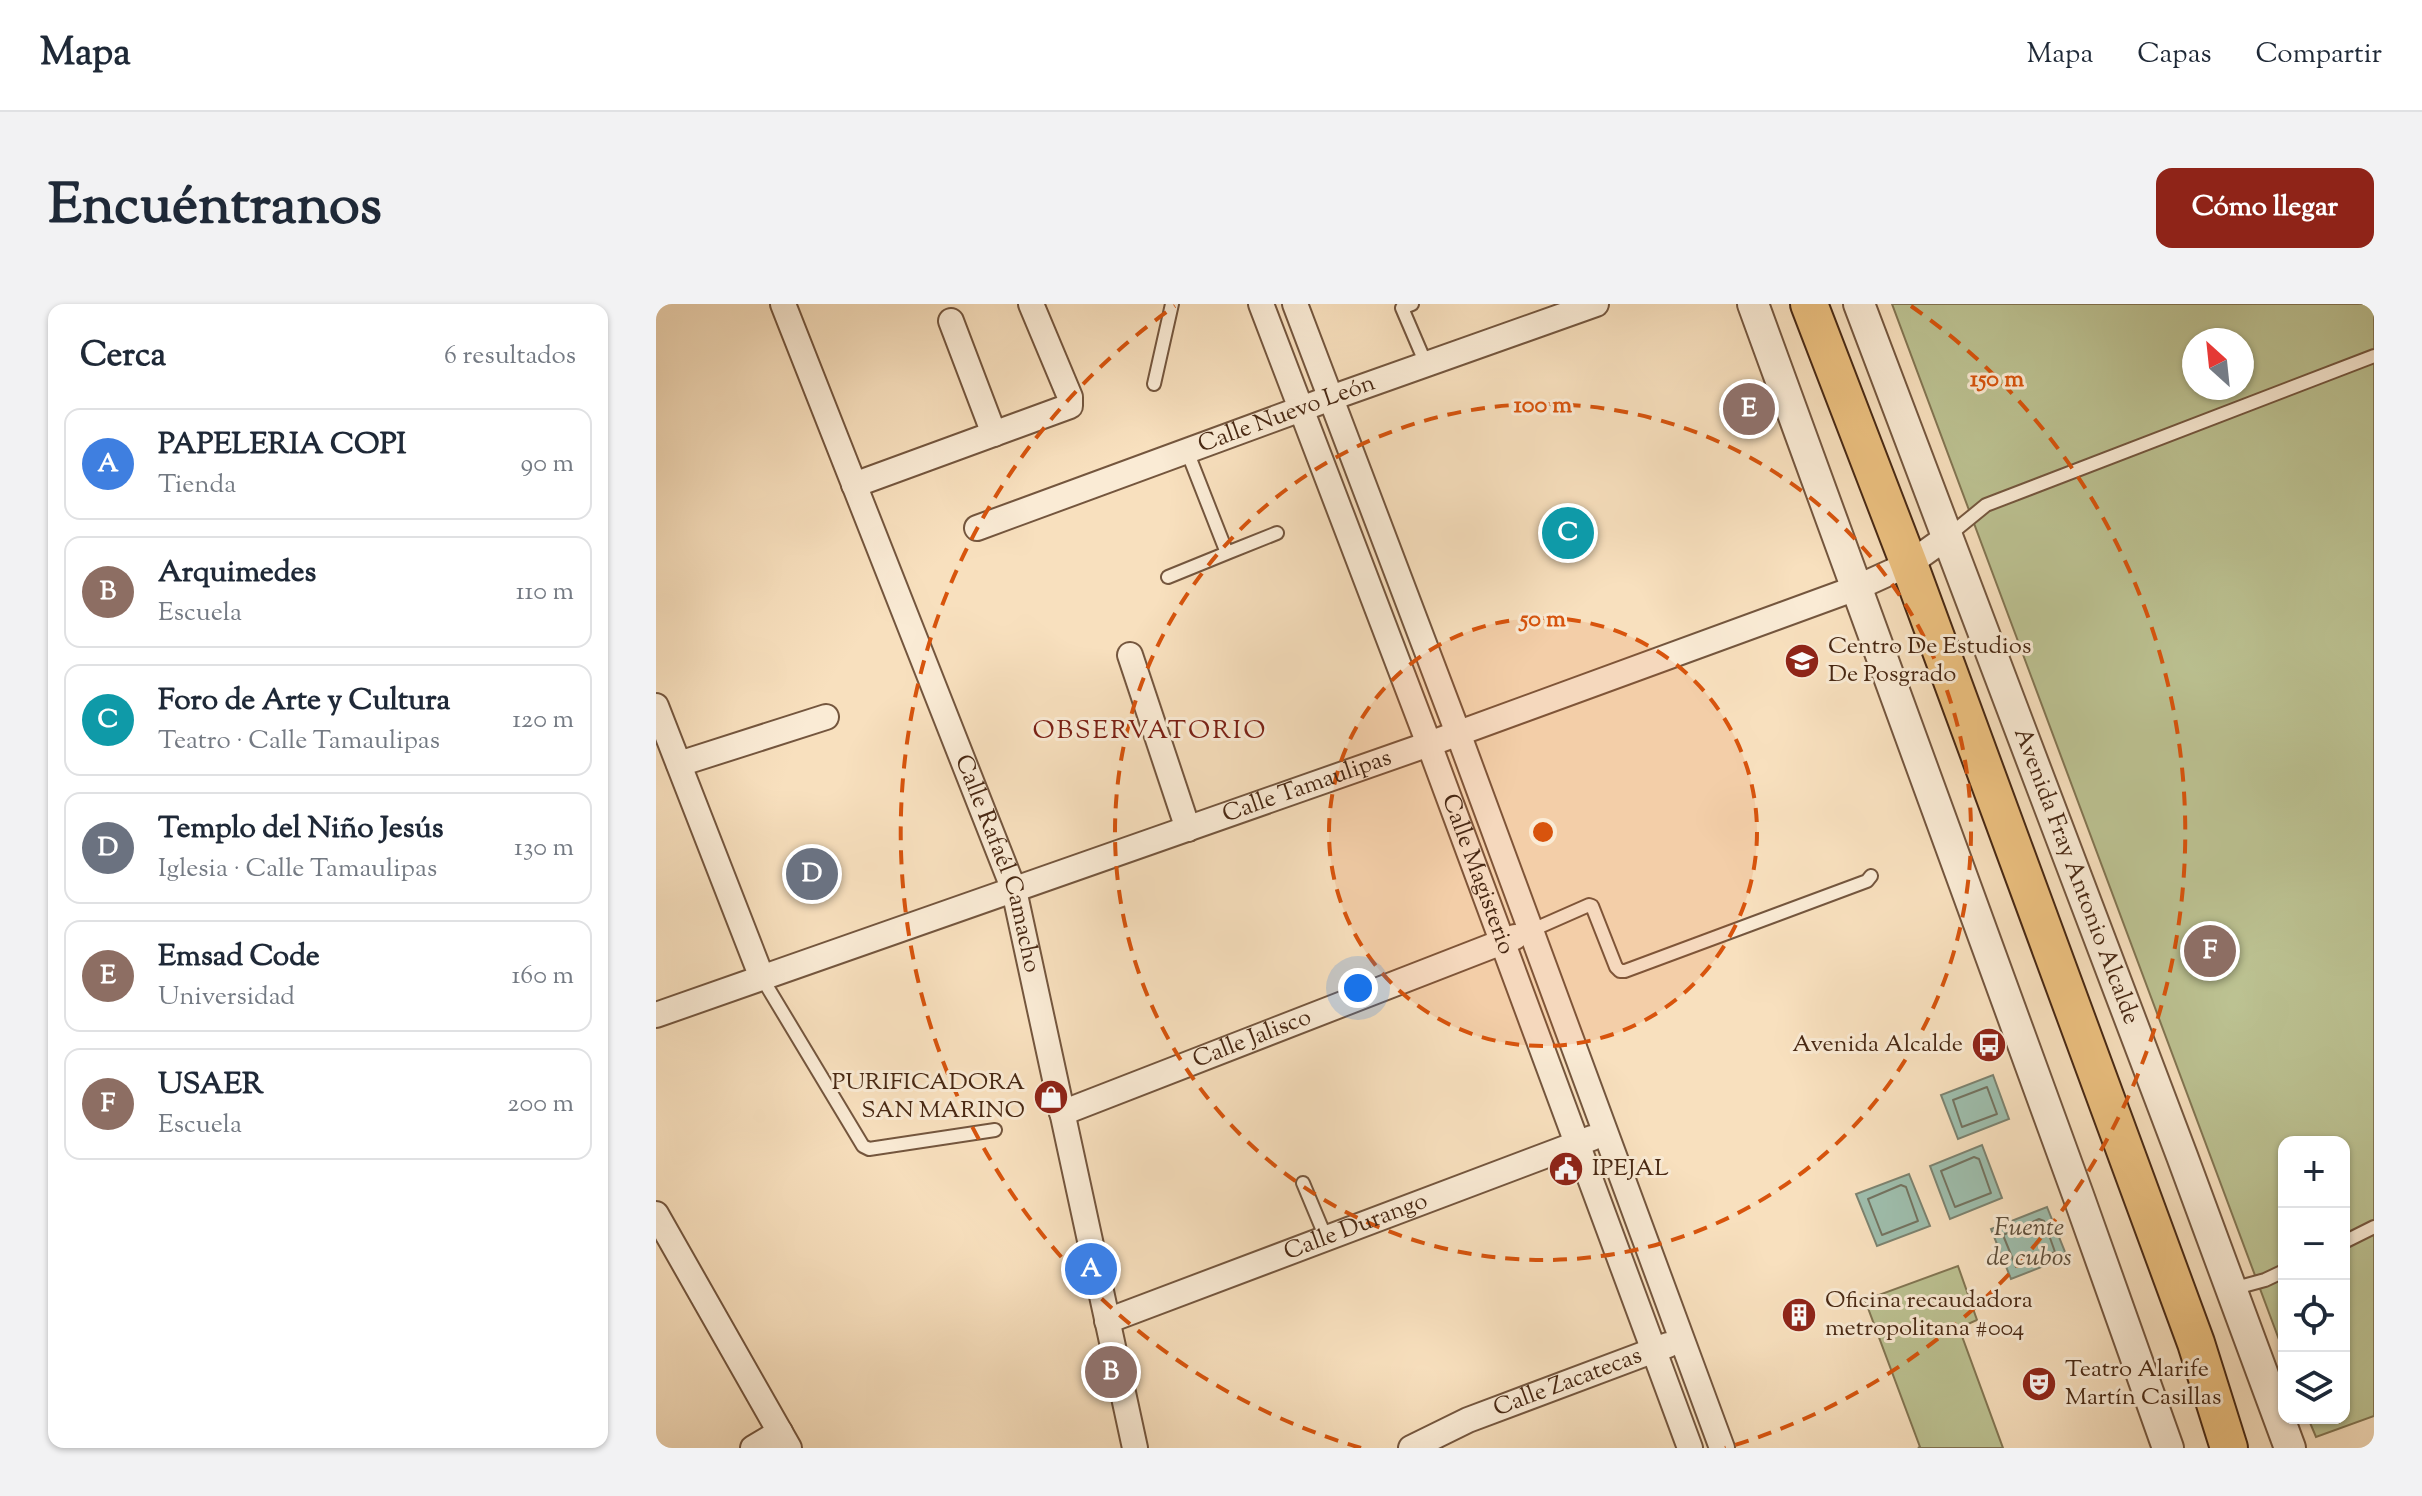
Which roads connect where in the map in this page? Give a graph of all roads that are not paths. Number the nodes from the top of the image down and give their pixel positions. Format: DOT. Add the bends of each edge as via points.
graph roads {
  1 [pos="783,304"];
  2 [pos="1031,304"];
  3 [pos="1172,304"];
  4 [pos="1261,304"];
  5 [pos="1295,304"];
  6 [pos="1596,304"];
  7 [pos="1753,304"];
  8 [pos="1809,304"];
  9 [pos="1859,304"];
  10 [pos="1405,305"];
  11 [pos="951,321"];
  12 [pos="2374,356"];
  13 [pos="1426,364"];
  14 [pos="1154,384"];
  15 [pos="1331,398"];
  16 [pos="1301,410"];
  17 [pos="994,434"];
  18 [pos="1187,451"];
  19 [pos="854,485"];
  20 [pos="977,528"];
  21 [pos="1277,533"];
  22 [pos="1947,537"];
  23 [pos="1227,553"];
  24 [pos="1909,564"];
  25 [pos="1168,577"];
  26 [pos="1856,588"];
  27 [pos="1130,655"];
  28 [pos="656,706"];
  29 [pos="826,717"];
  30 [pos="1458,733"];
  31 [pos="1429,744"];
  32 [pos="679,764"];
  33 [pos="1188,829"];
  34 [pos="1871,876"];
  35 [pos="1014,890"];
  36 [pos="1530,931"];
  37 [pos="1502,941"];
  38 [pos="762,978"];
  39 [pos="656,1015"];
  40 [pos="1062,1113"];
  41 [pos="995,1130"];
  42 [pos="1606,1133"];
  43 [pos="1577,1143"];
  44 [pos="1303,1183"];
  45 [pos="656,1214"];
  46 [pos="2374,1227"];
  47 [pos="1326,1238"];
  48 [pos="2350,1239"];
  49 [pos="2278,1274"];
  50 [pos="2232,1289"];
  51 [pos="1107,1321"];
  52 [pos="1682,1340"];
  53 [pos="2196,1343"];
  54 [pos="1654,1351"];
  55 [pos="785,1440"];
  56 [pos="753,1448"];
  57 [pos="1135,1448"];
  58 [pos="1411,1448"];
  59 [pos="1690,1448"];
  60 [pos="1722,1448"];
  61 [pos="2168,1448"];
  62 [pos="2229,1448"];
  63 [pos="2241,1448"];
  64 [pos="2290,1448"];
  1 -- 19 [label="street, Calle Rafaél Camacho"];
  2 -- 17 [label="street" via="1070,406"];
  3 -- 14 [label="lane"];
  4 -- 16 [label="street, Calle Magisterio"];
  5 -- 15 [label="street, Calle Magisterio"];
  6 -- 13 [label="street, Calle Nuevo León"];
  7 -- 26 [label="street"];
  8 -- 24 [label="main road, Avenida Fray Antonio Alcalde"];
  9 -- 22 [label="street, Avenida Fray Antonio Alcalde"];
  10 -- 13 [label="lane"];
  11 -- 17 [label="street"];
  12 -- 22 [label="lane" via="1986,505"];
  13 -- 15 [label="street, Calle Nuevo León"];
  15 -- 16 [label="street, Calle Nuevo León"];
  15 -- 30 [label="street, Calle Magisterio"];
  16 -- 18 [label="street, Calle Nuevo León"];
  16 -- 31 [label="street, Calle Magisterio"];
  17 -- 19 [label="street"];
  18 -- 20 [label="street, Calle Nuevo León"];
  18 -- 23 [label="lane"];
  19 -- 35 [label="street, Calle Rafaél Camacho"];
  21 -- 23 [label="lane"];
  22 -- 24 [label="street, Calle Tamaulipas"];
  22 -- 50 [label="street, Avenida Fray Antonio Alcalde"];
  23 -- 25 [label="lane"];
  24 -- 26 [label="street, Calle Tamaulipas"];
  24 -- 53 [label="main road, Avenida Fray Antonio Alcalde"];
  26 -- 30 [label="street, Calle Tamaulipas"];
  26 -- 61 [label="street"];
  27 -- 33 [label="street"];
  28 -- 32 [label="street"];
  29 -- 32 [label="street"];
  30 -- 31 [label="street, Calle Tamaulipas"];
  30 -- 36 [label="street, Calle Magisterio"];
  31 -- 33 [label="street, Calle Tamaulipas"];
  31 -- 37 [label="street, Calle Magisterio"];
  32 -- 38 [label="street"];
  33 -- 35 [label="street, Calle Tamaulipas"];
  34 -- 36 [label="lane" via="1625,971 1616,967 1592,906"];
  35 -- 38 [label="street, Calle Tamaulipas"];
  35 -- 40 [label="street, Calle Rafaél Camacho"];
  36 -- 37 [label="street, Calle Jalisco"];
  36 -- 42 [label="street, Calle Magisterio"];
  37 -- 40 [label="street, Calle Jalisco"];
  37 -- 43 [label="street, Calle Magisterio"];
  38 -- 39 [label="street, Calle Tamaulipas"];
  38 -- 41 [label="lane" via="863,1146"];
  40 -- 51 [label="street, Calle Rafaél Camacho"];
  42 -- 43 [label="street, Calle Durango"];
  42 -- 52 [label="street, Calle Magisterio"];
  43 -- 47 [label="street, Calle Durango"];
  43 -- 54 [label="street, Calle Magisterio"];
  44 -- 47 [label="lane"];
  45 -- 55 [label="street"];
  46 -- 48 [label="lane"];
  47 -- 51 [label="street, Calle Durango"];
  49 -- 50 [label="lane"];
  50 -- 64 [label="street, Avenida Fray Antonio Alcalde"];
  51 -- 57 [label="street, Calle Rafaél Camacho"];
  52 -- 54 [label="street, Calle Zacatecas"];
  52 -- 60 [label="street, Calle Magisterio"];
  53 -- 62 [label="main road, Avenida Fray Antonio Alcalde"];
  53 -- 63 [label="main road, Avenida Fray Antonio Alcalde"];
  54 -- 58 [label="street, Calle Zacatecas" via="1468,1420"];
  54 -- 59 [label="street, Calle Magisterio"];
  55 -- 56 [label="street"];
}
